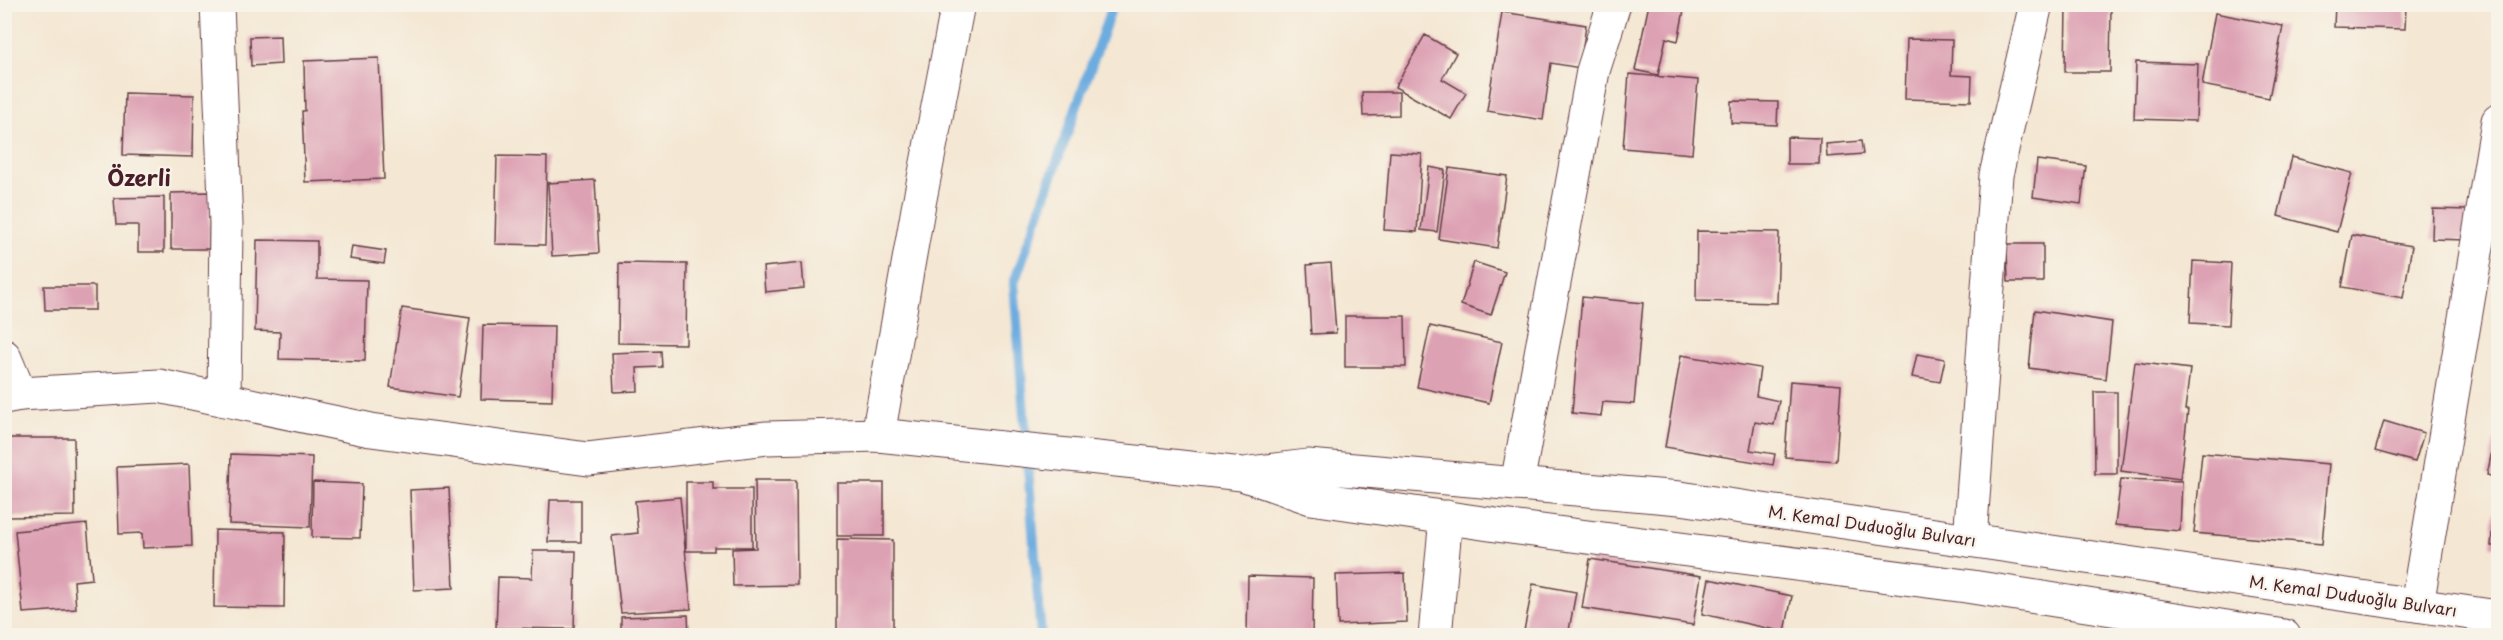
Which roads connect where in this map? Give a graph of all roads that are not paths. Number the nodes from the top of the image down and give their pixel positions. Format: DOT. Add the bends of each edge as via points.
graph roads {
  1 [pos="217,4"];
  2 [pos="958,4"];
  3 [pos="1614,4"];
  4 [pos="2036,4"];
  5 [pos="2499,120"];
  6 [pos="4,356"];
  7 [pos="12,396"];
  8 [pos="224,400"];
  9 [pos="878,435"];
  10 [pos="1242,474"];
  11 [pos="1448,479"];
  12 [pos="1517,484"];
  13 [pos="1446,517"];
  14 [pos="1510,527"];
  15 [pos="1970,540"];
  16 [pos="2417,605"];
  17 [pos="2499,617"];
  18 [pos="2229,632"];
  19 [pos="1435,636"];
  20 [pos="2284,636"];
  1 -- 8 [label="street" via="226,224"];
  2 -- 9 [label="street"];
  3 -- 12 [label="street" via="1593,71"];
  4 -- 15 [label="street" via="1996,175"];
  5 -- 16 [label="street"];
  6 -- 7 [label="street"];
  7 -- 8 [label="street, M. Kemal Duduoğlu Bulvarı" via="159,386"];
  8 -- 9 [label="street, M. Kemal Duduoğlu Bulvarı" via="371,430 588,459 767,438"];
  9 -- 10 [label="street, M. Kemal Duduoğlu Bulvarı"];
  10 -- 11 [label="street, M. Kemal Duduoğlu Bulvarı" via="1308,466"];
  10 -- 13 [label="street, M. Kemal Duduoğlu Bulvarı" via="1311,498"];
  11 -- 12 [label="street, M. Kemal Duduoğlu Bulvarı"];
  11 -- 13 [label="street"];
  12 -- 14 [label="street"];
  12 -- 15 [label="street, M. Kemal Duduoğlu Bulvarı" via="1680,498"];
  13 -- 14 [label="street, M. Kemal Duduoğlu Bulvarı"];
  13 -- 19 [label="street"];
  14 -- 18 [label="street, M. Kemal Duduoğlu Bulvarı" via="1966,585"];
  15 -- 16 [label="street, M. Kemal Duduoğlu Bulvarı"];
  16 -- 17 [label="street, M. Kemal Duduoğlu Bulvarı"];
  18 -- 20 [label="street, M. Kemal Duduoğlu Bulvarı"];
}
